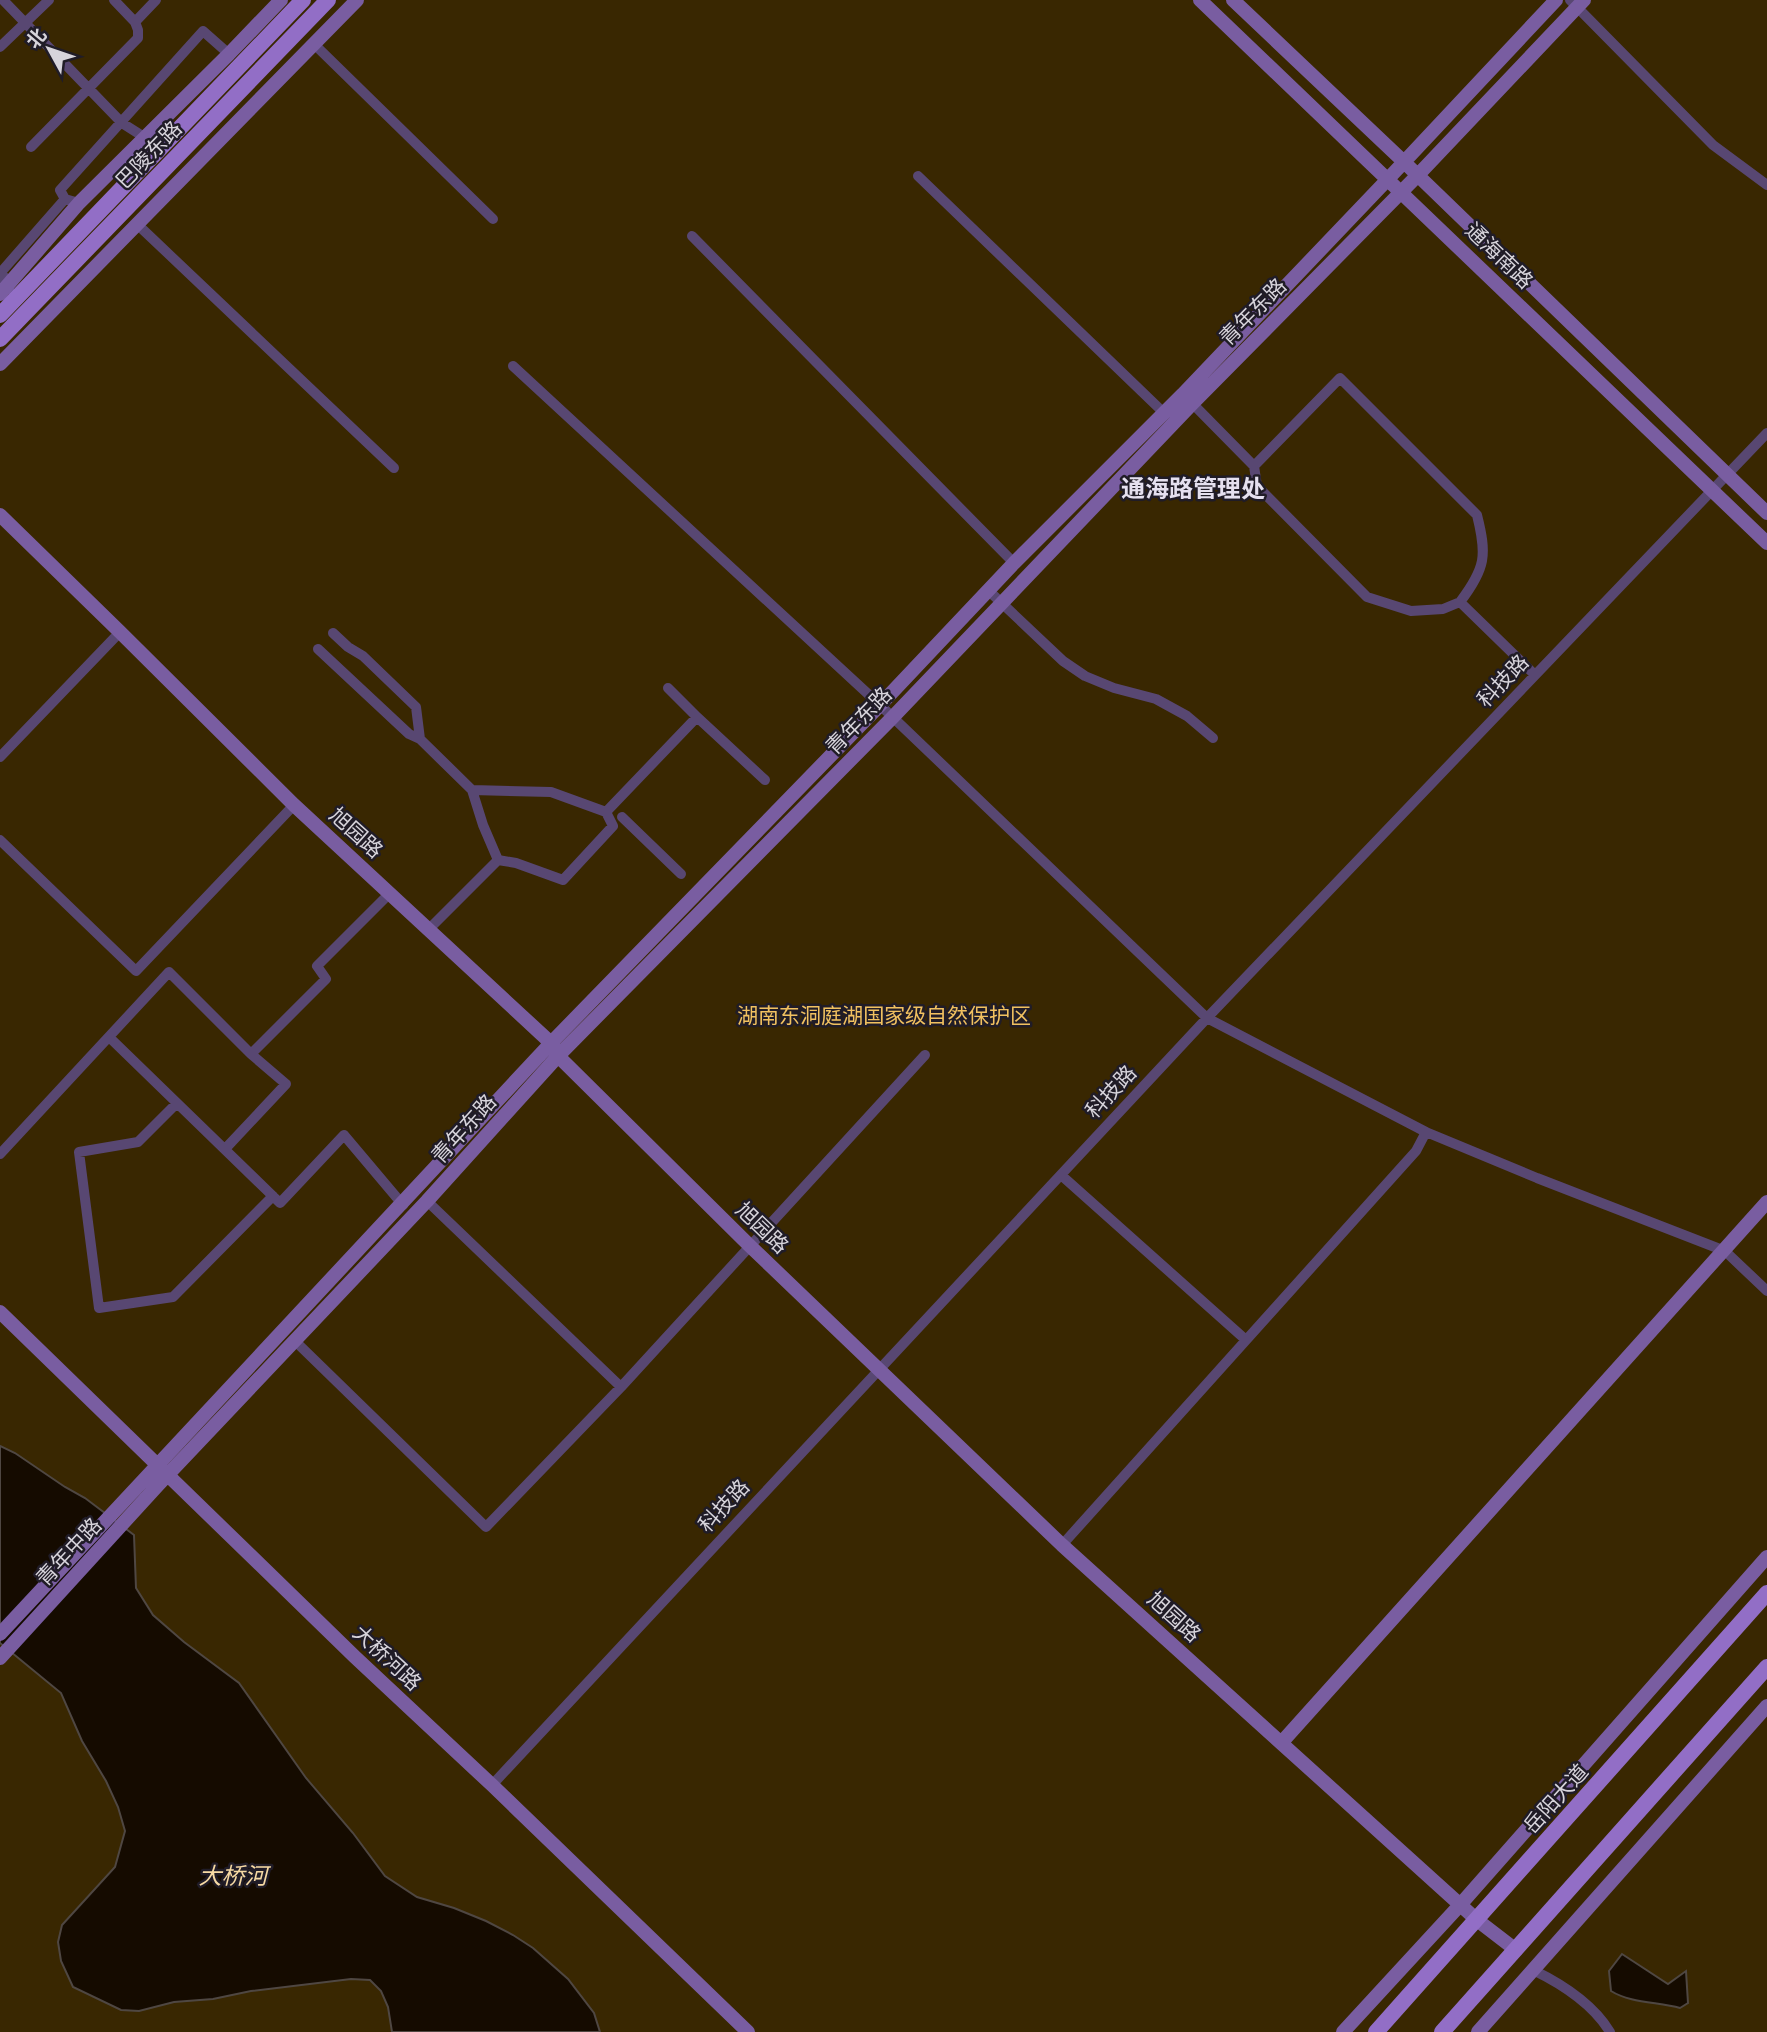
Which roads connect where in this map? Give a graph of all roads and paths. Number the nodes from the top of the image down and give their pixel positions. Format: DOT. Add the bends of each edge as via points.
graph roads {
  1 [pos="3,0"];
  2 [pos="49,0"];
  3 [pos="114,0"];
  4 [pos="156,0"];
  5 [pos="281,0"];
  6 [pos="303,0"];
  7 [pos="328,0"];
  8 [pos="357,0"];
  9 [pos="1200,0"];
  10 [pos="1233,0"];
  11 [pos="1556,0"];
  12 [pos="1577,3"];
  13 [pos="135,22"];
  14 [pos="25,23"];
  15 [pos="315,45"];
  16 [pos="0,47"];
  17 [pos="229,54"];
  18 [pos="88,90"];
  19 [pos="122,123"];
  20 [pos="144,137"];
  21 [pos="31,147"];
  22 [pos="1404,162"];
  23 [pos="918,176"];
  24 [pos="1417,176"];
  25 [pos="1388,179"];
  26 [pos="1767,185"];
  27 [pos="1402,191"];
  28 [pos="72,201"];
  29 [pos="493,219"];
  30 [pos="138,225"];
  31 [pos="692,236"];
  32 [pos="9,292"];
  33 [pos="0,315"];
  34 [pos="0,339"];
  35 [pos="0,364"];
  36 [pos="513,366"];
  37 [pos="1188,399"];
  38 [pos="1163,412"];
  39 [pos="1767,433"];
  40 [pos="1254,466"];
  41 [pos="394,468"];
  42 [pos="1727,474"];
  43 [pos="1712,490"];
  44 [pos="1767,513"];
  45 [pos="0,515"];
  46 [pos="1767,543"];
  47 [pos="1014,563"];
  48 [pos="989,591"];
  49 [pos="1460,602"];
  50 [pos="1002,603"];
  51 [pos="120,632"];
  52 [pos="333,633"];
  53 [pos="348,647"];
  54 [pos="318,649"];
  55 [pos="332,663"];
  56 [pos="1535,676"];
  57 [pos="668,688"];
  58 [pos="880,705"];
  59 [pos="696,717"];
  60 [pos="892,718"];
  61 [pos="1213,737"];
  62 [pos="420,738"];
  63 [pos="0,757"];
  64 [pos="765,780"];
  65 [pos="472,790"];
  66 [pos="293,805"];
  67 [pos="608,810"];
  68 [pos="622,817"];
  69 [pos="613,826"];
  70 [pos="0,840"];
  71 [pos="498,860"];
  72 [pos="681,874"];
  73 [pos="390,893"];
  74 [pos="428,930"];
  75 [pos="1207,1018"];
  76 [pos="108,1037"];
  77 [pos="555,1050"];
  78 [pos="251,1054"];
  79 [pos="925,1055"];
  80 [pos="177,1103"];
  81 [pos="1426,1132"];
  82 [pos="225,1149"];
  83 [pos="0,1154"];
  84 [pos="1060,1175"];
  85 [pos="273,1196"];
  86 [pos="427,1201"];
  87 [pos="1767,1202"];
  88 [pos="403,1205"];
  89 [pos="750,1246"];
  90 [pos="1725,1251"];
  91 [pos="1767,1290"];
  92 [pos="0,1311"];
  93 [pos="295,1340"];
  94 [pos="1246,1340"];
  95 [pos="878,1370"];
  96 [pos="621,1387"];
  97 [pos="158,1464"];
  98 [pos="158,1479"];
  99 [pos="1062,1545"];
  100 [pos="1767,1556"];
  101 [pos="1767,1593"];
  102 [pos="0,1634"];
  103 [pos="0,1658"];
  104 [pos="1767,1667"];
  105 [pos="1767,1706"];
  106 [pos="1282,1742"];
  107 [pos="492,1785"];
  108 [pos="1460,1905"];
  109 [pos="1476,1920"];
  110 [pos="1516,1950"];
  111 [pos="1533,1970"];
  112 [pos="748,2032"];
  113 [pos="1343,2032"];
  114 [pos="1376,2032"];
  115 [pos="1442,2032"];
  116 [pos="1478,2032"];
  117 [pos="1611,2032"];
  1 -- 14 [label="street"];
  2 -- 14 [label="street"];
  3 -- 13 [label="street"];
  4 -- 13 [label="street"];
  5 -- 17 [label="street"];
  6 -- 32 [label="main road, 巴陵东路"];
  7 -- 34 [label="main road, 巴陵东路"];
  8 -- 15 [label="street"];
  9 -- 25 [label="street, 通海南路"];
  10 -- 22 [label="street, 通海南路"];
  11 -- 22 [label="street, 青年东路"];
  12 -- 24 [label="street, 青年东路"];
  12 -- 26 [label="street" via="1713,145"];
  13 -- 18 [label="street" via="138,38"];
  14 -- 16 [label="street"];
  14 -- 18 [label="street"];
  15 -- 29 [label="street"];
  15 -- 30 [label="street"];
  17 -- 19 [label="street" via="203,31"];
  17 -- 20 [label="street"];
  18 -- 19 [label="street"];
  18 -- 21 [label="street"];
  19 -- 20 [label="street"];
  19 -- 28 [label="street" via="60,190"];
  20 -- 28 [label="street"];
  22 -- 24 [label="street, 通海南路"];
  22 -- 25 [label="street, 青年东路"];
  23 -- 38 [label="street"];
  24 -- 27 [label="street, 青年东路"];
  24 -- 42 [label="street, 通海南路"];
  25 -- 27 [label="street, 通海南路"];
  25 -- 37 [label="street, 青年东路"];
  27 -- 37 [label="street, 青年东路"];
  27 -- 43 [label="street, 通海南路"];
  28 -- 32 [label="street"];
  30 -- 35 [label="street"];
  30 -- 41 [label="street"];
  31 -- 47 [label="street"];
  32 -- 33 [label="main road, 巴陵东路"];
  36 -- 58 [label="street"];
  37 -- 38 [label="street, 青年东路"];
  37 -- 40 [label="street"];
  37 -- 50 [label="street, 青年东路"];
  38 -- 47 [label="street, 青年东路"];
  39 -- 42 [label="street, 科技路"];
  40 -- 49 [label="street" via="1257,486 1367,597 1411,611 1443,609"];
  40 -- 49 [label="street" via="1340,378 1477,515 1483,563"];
  42 -- 43 [label="street, 科技路"];
  42 -- 44 [label="street, 通海南路"];
  43 -- 46 [label="street, 通海南路"];
  43 -- 56 [label="street, 科技路"];
  45 -- 51 [label="street, 旭园路"];
  47 -- 48 [label="street, 青年东路"];
  48 -- 50 [label="street"];
  48 -- 58 [label="street, 青年东路"];
  49 -- 56 [label="street"];
  50 -- 60 [label="street, 青年东路"];
  50 -- 61 [label="street" via="1085,676 1156,699"];
  51 -- 63 [label="street"];
  51 -- 66 [label="street, 旭园路"];
  52 -- 53 [label="street"];
  53 -- 55 [label="street"];
  53 -- 62 [label="street" via="416,707"];
  54 -- 55 [label="street"];
  55 -- 62 [label="street" via="409,734"];
  56 -- 75 [label="street, 科技路"];
  57 -- 59 [label="street"];
  58 -- 60 [label="street"];
  58 -- 77 [label="street, 青年东路"];
  59 -- 64 [label="street"];
  59 -- 67 [label="street"];
  60 -- 75 [label="street"];
  60 -- 77 [label="street, 青年东路"];
  62 -- 65 [label="street"];
  65 -- 67 [label="street" via="551,792"];
  65 -- 71 [label="street"];
  66 -- 70 [label="street" via="136,971"];
  66 -- 73 [label="street, 旭园路"];
  67 -- 68 [label="street"];
  67 -- 69 [label="street"];
  68 -- 69 [label="street"];
  68 -- 72 [label="street"];
  69 -- 71 [label="street" via="563,880"];
  71 -- 74 [label="street"];
  73 -- 74 [label="street, 旭园路"];
  73 -- 78 [label="street" via="317,966 326,979"];
  74 -- 77 [label="street, 旭园路"];
  75 -- 81 [label="street"];
  75 -- 84 [label="street, 科技路"];
  76 -- 78 [label="street" via="169,972"];
  76 -- 80 [label="street"];
  76 -- 83 [label="street"];
  77 -- 86 [label="street, 青年东路"];
  77 -- 88 [label="street, 青年东路"];
  77 -- 89 [label="street, 旭园路"];
  78 -- 82 [label="street" via="286,1084"];
  79 -- 89 [label="street"];
  80 -- 82 [label="street"];
  80 -- 85 [label="street" via="138,1142 79,1152 99,1308 173,1297"];
  81 -- 90 [label="street"];
  81 -- 94 [label="street" via="1416,1152"];
  82 -- 85 [label="street"];
  84 -- 94 [label="street"];
  84 -- 95 [label="street, 科技路"];
  85 -- 88 [label="street" via="280,1203 344,1135"];
  86 -- 93 [label="street, 青年东路"];
  86 -- 96 [label="street"];
  87 -- 90 [label="street"];
  88 -- 97 [label="street, 青年东路"];
  89 -- 95 [label="street, 旭园路"];
  89 -- 96 [label="street"];
  90 -- 91 [label="street"];
  90 -- 106 [label="street"];
  92 -- 97 [label="street"];
  93 -- 96 [label="street" via="486,1527"];
  93 -- 98 [label="street, 青年东路"];
  94 -- 99 [label="street"];
  95 -- 99 [label="street, 旭园路"];
  95 -- 107 [label="street, 科技路"];
  97 -- 98 [label="street, 青年东路"];
  98 -- 102 [label="street"];
  98 -- 103 [label="street, 青年中路"];
  98 -- 107 [label="street, 大桥河路"];
  99 -- 106 [label="street, 旭园路"];
  100 -- 108 [label="street"];
  101 -- 109 [label="main road, 岳阳大道"];
  104 -- 110 [label="main road"];
  105 -- 111 [label="street"];
  106 -- 108 [label="street, 旭园路"];
  107 -- 112 [label="street, 大桥河路"];
  108 -- 109 [label="street, 旭园路"];
  108 -- 113 [label="street"];
  109 -- 110 [label="street, 旭园路"];
  109 -- 114 [label="main road, 岳阳大道"];
  110 -- 115 [label="main road"];
  111 -- 116 [label="street"];
  111 -- 117 [label="street" via="1588,2006"];
}
